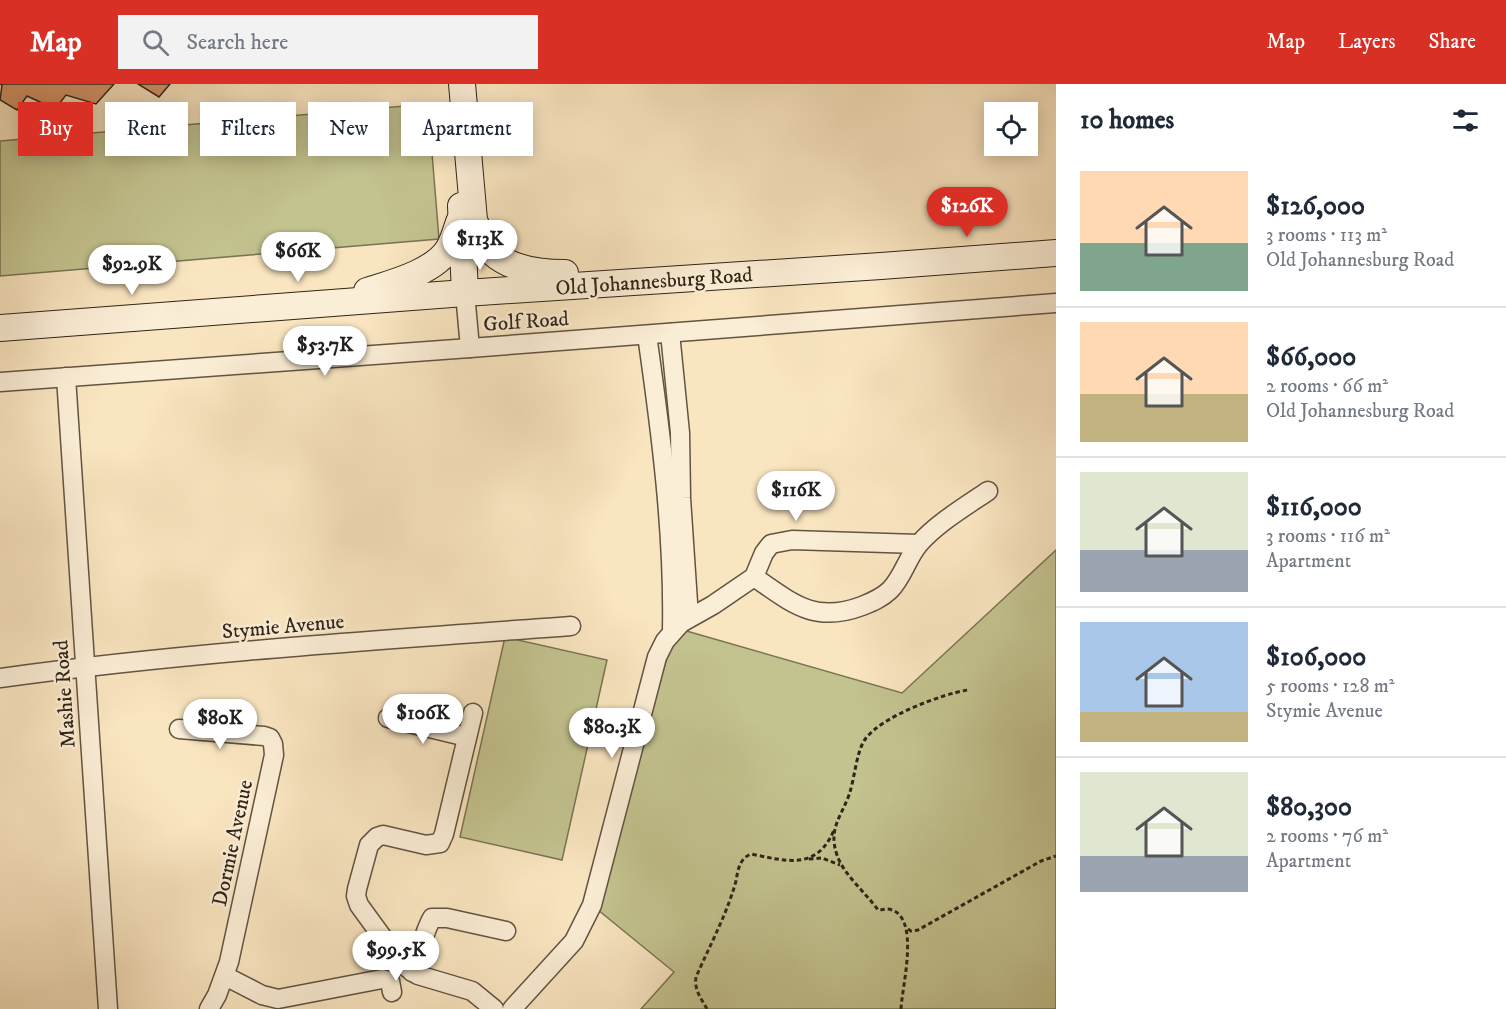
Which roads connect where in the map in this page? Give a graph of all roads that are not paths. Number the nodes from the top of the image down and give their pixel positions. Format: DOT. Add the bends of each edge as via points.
graph roads {
  1 [pos="455,84"];
  2 [pos="462,84"];
  3 [pos="461,216"];
  4 [pos="1056,253"];
  5 [pos="671,279"];
  6 [pos="465,293"];
  7 [pos="332,303"];
  8 [pos="1056,303"];
  9 [pos="0,328"];
  10 [pos="670,333"];
  11 [pos="647,335"];
  12 [pos="470,348"];
  13 [pos="66,377"];
  14 [pos="0,382"];
  15 [pos="988,491"];
  16 [pos="918,544"];
  17 [pos="754,577"];
  18 [pos="689,617"];
  19 [pos="571,626"];
  20 [pos="672,632"];
  21 [pos="85,666"];
  22 [pos="0,678"];
  23 [pos="473,713"];
  24 [pos="388,718"];
  25 [pos="178,729"];
  26 [pos="467,737"];
  27 [pos="506,931"];
  28 [pos="412,972"];
  29 [pos="225,976"];
  30 [pos="392,992"];
  31 [pos="108,1009"];
  32 [pos="209,1009"];
  33 [pos="495,1009"];
  34 [pos="512,1009"];
  1 -- 3 [label="main road"];
  2 -- 5 [label="main road" via="474,220 493,253 511,265 533,271 620,272"];
  3 -- 6 [label="main road"];
  3 -- 7 [label="main road" via="448,249 437,262"];
  4 -- 5 [label="main road, Old Johannesburg Road"];
  5 -- 6 [label="main road, Old Johannesburg Road"];
  6 -- 7 [label="main road, Old Johannesburg Road"];
  6 -- 12 [label="street"];
  7 -- 9 [label="main road, Old Johannesburg Road"];
  8 -- 10 [label="street, Golf Road"];
  10 -- 11 [label="street, Golf Road"];
  10 -- 18 [label="street" via="680,433"];
  11 -- 12 [label="street, Golf Road"];
  11 -- 20 [label="street" via="666,501 673,588"];
  12 -- 13 [label="street, Golf Road"];
  13 -- 14 [label="street, Golf Road"];
  13 -- 21 [label="street, Mashie Road"];
  15 -- 16 [label="street"];
  16 -- 17 [label="street" via="778,541 768,547"];
  16 -- 17 [label="street" via="889,592 847,611 817,612 797,606"];
  17 -- 18 [label="street" via="713,606"];
  18 -- 20 [label="street"];
  19 -- 21 [label="street, Stymie Avenue"];
  20 -- 34 [label="street" via="657,657 592,904 574,940"];
  21 -- 22 [label="street, Stymie Avenue"];
  21 -- 31 [label="street, Mashie Road"];
  23 -- 26 [label="street"];
  24 -- 26 [label="street"];
  25 -- 29 [label="street, Dormie Avenue" via="264,736 273,744 268,786"];
  26 -- 28 [label="street" via="440,843 426,845 377,837 369,845 357,889 360,905"];
  27 -- 28 [label="street" via="432,918"];
  28 -- 33 [label="street" via="472,991"];
  29 -- 30 [label="street" via="278,999 382,979 390,981"];
  29 -- 32 [label="street, Dormie Avenue"];
}
